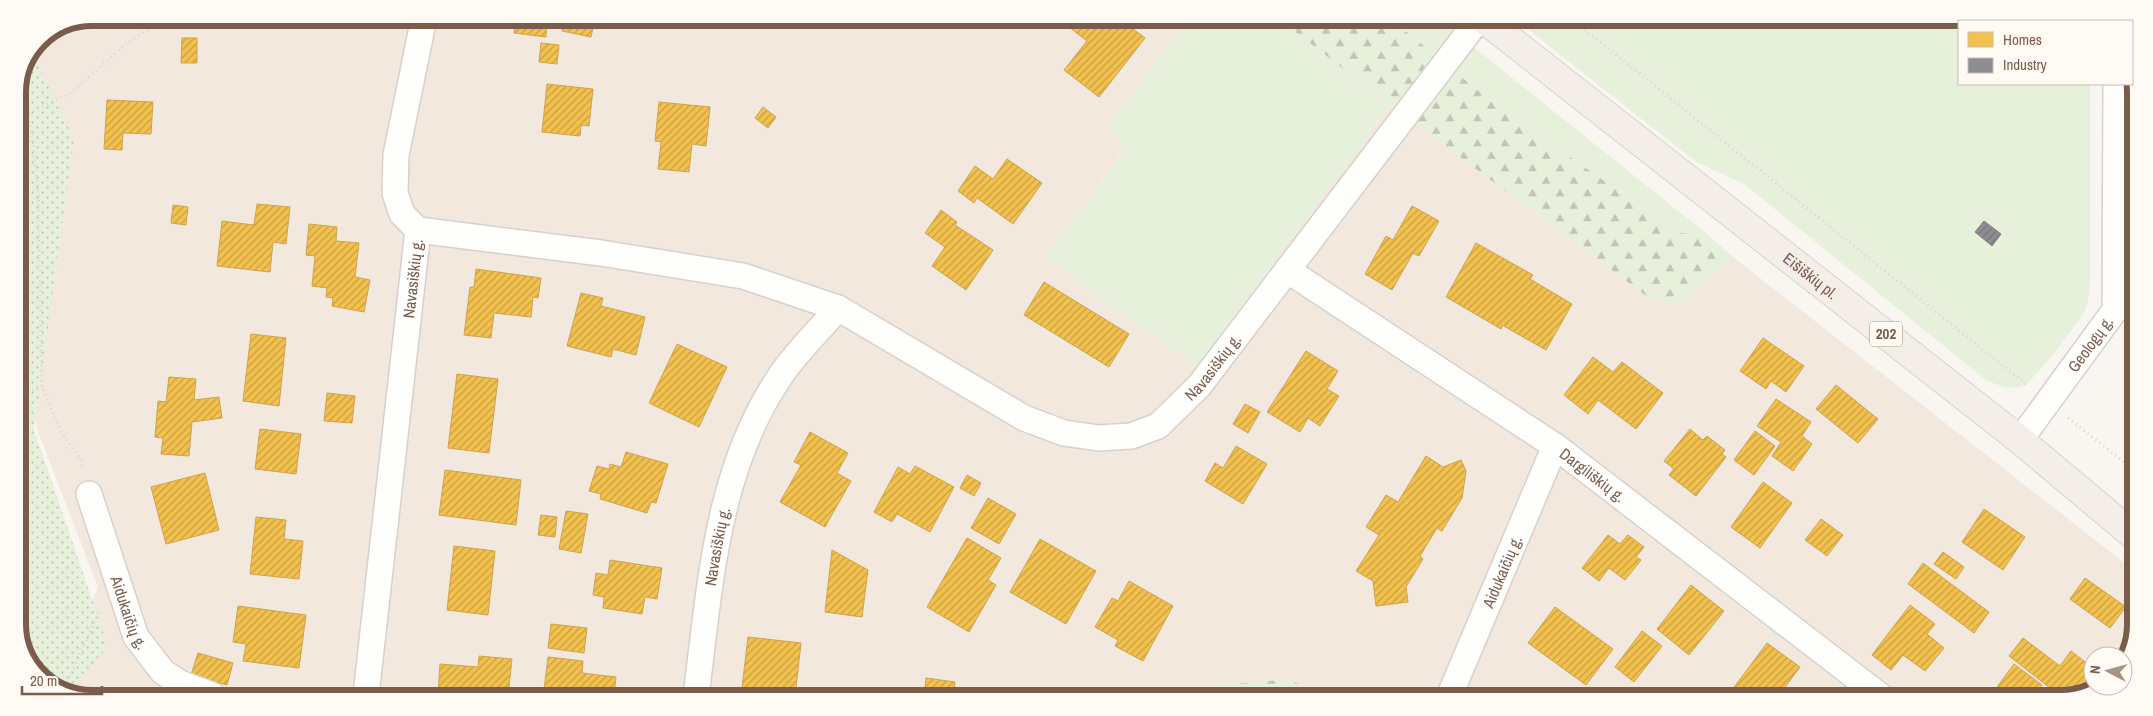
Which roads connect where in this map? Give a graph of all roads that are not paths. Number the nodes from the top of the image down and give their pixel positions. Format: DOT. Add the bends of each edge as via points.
graph roads {
  1 [pos="422,26"];
  2 [pos="1473,26"];
  3 [pos="1493,26"];
  4 [pos="2116,85"];
  5 [pos="418,230"];
  6 [pos="1287,270"];
  7 [pos="838,308"];
  8 [pos="2124,313"];
  9 [pos="2020,440"];
  10 [pos="1556,446"];
  11 [pos="90,494"];
  12 [pos="2127,530"];
  13 [pos="200,690"];
  14 [pos="367,690"];
  15 [pos="697,690"];
  16 [pos="1452,690"];
  17 [pos="1873,690"];
  1 -- 5 [label="street" via="396,155 395,193 402,214"];
  2 -- 6 [label="street, Navasiškių g."];
  3 -- 9 [label="main road, Eišiškių pl. / 202"];
  4 -- 8 [label="street, Geologų g."];
  5 -- 7 [label="street, Navasiškių g." via="743,276"];
  5 -- 14 [label="street, Navasiškių g."];
  6 -- 7 [label="street, Navasiškių g." via="1199,386 1158,426 1131,436 1098,438 1064,433 1024,418"];
  6 -- 10 [label="street, Dargiliškių g."];
  7 -- 15 [label="street, Navasiškių g." via="779,378 739,458 716,537"];
  8 -- 9 [label="street, Geologų g."];
  9 -- 12 [label="main road, Eišiškių pl. / 202"];
  10 -- 16 [label="street, Aidukaičių g."];
  10 -- 17 [label="street, Dargiliškių g."];
  11 -- 13 [label="street, Aidukaičių g." via="136,637 163,672"];
}
